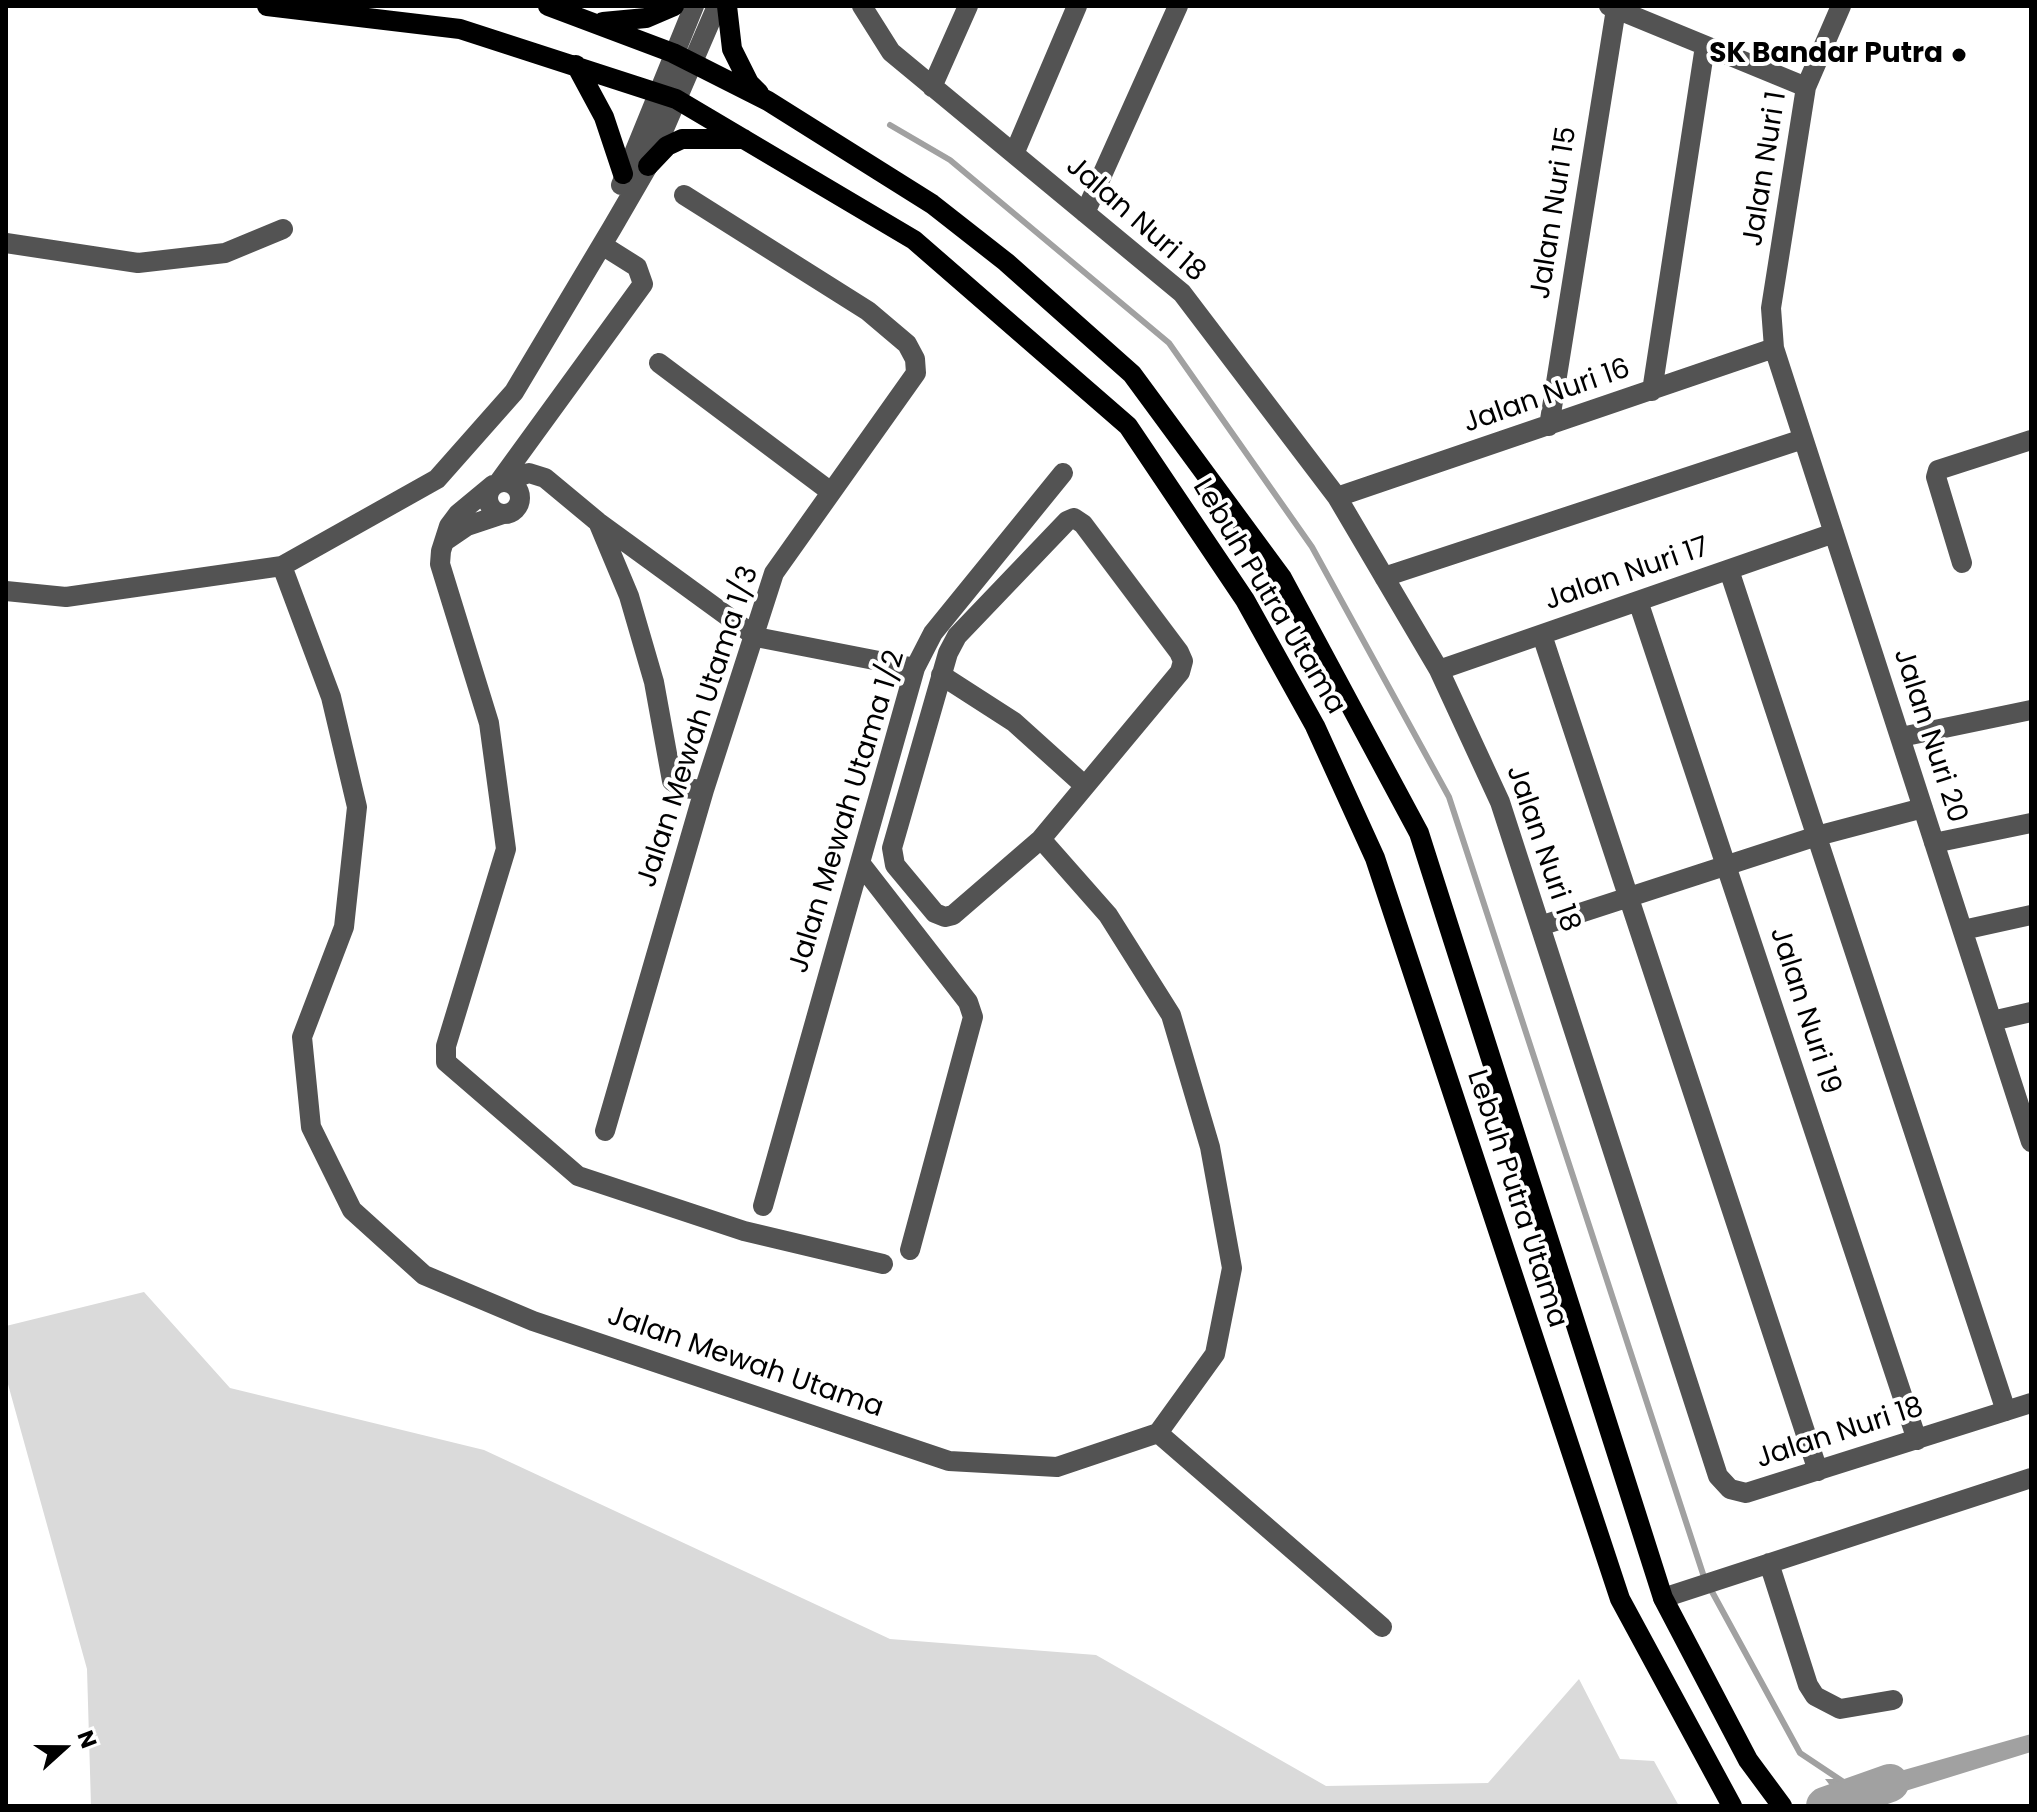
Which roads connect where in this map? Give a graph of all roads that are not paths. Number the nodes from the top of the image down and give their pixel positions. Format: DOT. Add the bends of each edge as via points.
graph roads {
  1 [pos="267,6"];
  2 [pos="674,6"];
  3 [pos="694,6"];
  4 [pos="717,6"];
  5 [pos="727,6"];
  6 [pos="862,6"];
  7 [pos="968,6"];
  8 [pos="1077,6"];
  9 [pos="1178,6"];
  10 [pos="1841,6"];
  11 [pos="555,8"];
  12 [pos="1612,8"];
  13 [pos="1705,46"];
  14 [pos="682,58"];
  15 [pos="576,65"];
  16 [pos="932,87"];
  17 [pos="1806,87"];
  18 [pos="667,95"];
  19 [pos="768,101"];
  20 [pos="744,139"];
  21 [pos="1014,154"];
  22 [pos="648,166"];
  23 [pos="623,174"];
  24 [pos="684,195"];
  25 [pos="1085,213"];
  26 [pos="283,229"];
  27 [pos="607,236"];
  28 [pos="6,243"];
  29 [pos="1774,348"];
  30 [pos="659,363"];
  31 [pos="1652,391"];
  32 [pos="1549,426"];
  33 [pos="1803,439"];
  34 [pos="2031,440"];
  35 [pos="1063,473"];
  36 [pos="499,483"];
  37 [pos="831,492"];
  38 [pos="560,493"];
  39 [pos="1337,497"];
  40 [pos="510,510"];
  41 [pos="598,522"];
  42 [pos="1834,533"];
  43 [pos="444,541"];
  44 [pos="1962,563"];
  45 [pos="282,566"];
  46 [pos="1729,570"];
  47 [pos="1384,577"];
  48 [pos="6,591"];
  49 [pos="1638,601"];
  50 [pos="1542,635"];
  51 [pos="756,637"];
  52 [pos="915,668"];
  53 [pos="1439,670"];
  54 [pos="941,675"];
  55 [pos="2031,710"];
  56 [pos="1901,737"];
  57 [pos="1085,786"];
  58 [pos="704,790"];
  59 [pos="1923,808"];
  60 [pos="2031,823"];
  61 [pos="1817,836"];
  62 [pos="1041,839"];
  63 [pos="1934,843"];
  64 [pos="860,863"];
  65 [pos="1726,864"];
  66 [pos="1629,896"];
  67 [pos="2031,915"];
  68 [pos="1540,926"];
  69 [pos="1963,930"];
  70 [pos="2031,1012"];
  71 [pos="1992,1021"];
  72 [pos="2026,1111"];
  73 [pos="605,1131"];
  74 [pos="2031,1142"];
  75 [pos="763,1206"];
  76 [pos="910,1250"];
  77 [pos="883,1264"];
  78 [pos="2031,1403"];
  79 [pos="2006,1411"];
  80 [pos="1158,1433"];
  81 [pos="1917,1440"];
  82 [pos="1818,1471"];
  83 [pos="2031,1478"];
  84 [pos="1769,1563"];
  85 [pos="1663,1598"];
  86 [pos="1382,1627"];
  87 [pos="1893,1700"];
  88 [pos="1732,1806"];
  89 [pos="1782,1806"];
  1 -- 15 [label="main road, Lebuh Putra Utama" via="460,29"];
  2 -- 11 [label="main road" via="617,23"];
  3 -- 14 [label="street"];
  4 -- 14 [label="street"];
  5 -- 19 [label="main road" via="732,49 749,83"];
  6 -- 16 [label="street" via="891,52"];
  7 -- 16 [label="street"];
  8 -- 21 [label="street"];
  9 -- 25 [label="street"];
  10 -- 17 [label="street, Jalan Nuri 1"];
  11 -- 14 [label="main road, Lebuh Putra Utama"];
  12 -- 13 [label="street"];
  12 -- 32 [label="street, Jalan Nuri 15"];
  13 -- 17 [label="street"];
  13 -- 31 [label="street"];
  14 -- 18 [label="street"];
  14 -- 19 [label="main road, Lebuh Putra Utama"];
  15 -- 18 [label="main road, Lebuh Putra Utama"];
  15 -- 23 [label="main road" via="604,117"];
  16 -- 21 [label="street, Jalan Nuri 18"];
  17 -- 29 [label="street, Jalan Nuri 1" via="1771,308"];
  18 -- 20 [label="main road, Lebuh Putra Utama"];
  18 -- 22 [label="street"];
  18 -- 23 [label="street"];
  19 -- 85 [label="main road, Lebuh Putra Utama" via="932,204 1132,374 1282,578 1419,833"];
  20 -- 22 [label="main road" via="682,139"];
  20 -- 88 [label="main road, Lebuh Putra Utama" via="914,240 1100,399 1128,426 1245,600 1315,726 1375,858 1620,1599"];
  21 -- 25 [label="street, Jalan Nuri 18"];
  22 -- 27 [label="street"];
  23 -- 27 [label="street"];
  24 -- 37 [label="street, Jalan Mewah Utama 1/3" via="868,311 907,344 915,359 916,373"];
  25 -- 39 [label="street, Jalan Nuri 18" via="1182,293"];
  26 -- 28 [label="street" via="225,253 138,263"];
  27 -- 36 [label="street" via="637,267 643,284"];
  27 -- 45 [label="street" via="514,392 437,479"];
  29 -- 31 [label="street, Jalan Nuri 16"];
  29 -- 33 [label="street, Jalan Nuri 20"];
  30 -- 37 [label="street"];
  31 -- 32 [label="street, Jalan Nuri 16"];
  32 -- 39 [label="street, Jalan Nuri 16"];
  33 -- 42 [label="street, Jalan Nuri 20"];
  33 -- 47 [label="street"];
  34 -- 44 [label="street" via="1938,470"];
  35 -- 52 [label="street, Jalan Mewah Utama 1/2" via="933,633"];
  36 -- 38 [label="street" via="529,473 545,478"];
  36 -- 40 [label="street" via="488,503"];
  36 -- 43 [label="street" via="458,514"];
  37 -- 51 [label="street, Jalan Mewah Utama 1/3" via="774,573"];
  38 -- 40 [label="street"];
  38 -- 41 [label="street"];
  39 -- 47 [label="street, Jalan Nuri 18"];
  40 -- 43 [label="street"];
  41 -- 51 [label="street"];
  41 -- 58 [label="street" via="646,653 672,781"];
  42 -- 46 [label="street, Jalan Nuri 17"];
  42 -- 56 [label="street, Jalan Nuri 20"];
  43 -- 77 [label="street" via="440,564 489,723 506,849 446,1046 446,1062 578,1176 744,1231"];
  45 -- 48 [label="street" via="66,597"];
  45 -- 80 [label="street, Jalan Mewah Utama" via="331,697 357,807 344,927 302,1037 311,1127 352,1210 424,1275 533,1321 949,1461 1057,1467"];
  46 -- 49 [label="street, Jalan Nuri 17"];
  46 -- 61 [label="street"];
  47 -- 53 [label="street, Jalan Nuri 18"];
  49 -- 50 [label="street, Jalan Nuri 17"];
  49 -- 65 [label="street, Jalan Nuri 19"];
  50 -- 53 [label="street, Jalan Nuri 17"];
  50 -- 66 [label="street"];
  51 -- 52 [label="street"];
  51 -- 58 [label="street, Jalan Mewah Utama 1/3"];
  52 -- 64 [label="street, Jalan Mewah Utama 1/2"];
  53 -- 68 [label="street, Jalan Nuri 18" via="1500,802"];
  54 -- 57 [label="street" via="1014,722"];
  54 -- 57 [label="street" via="957,636 1067,521 1074,518 1083,524 1183,661 1180,672"];
  54 -- 62 [label="street" via="892,848 895,865 935,913 945,917"];
  55 -- 56 [label="street"];
  56 -- 59 [label="street, Jalan Nuri 20"];
  57 -- 62 [label="street"];
  58 -- 73 [label="street, Jalan Mewah Utama 1/3"];
  59 -- 61 [label="street"];
  59 -- 63 [label="street, Jalan Nuri 20"];
  60 -- 63 [label="street"];
  61 -- 65 [label="street"];
  61 -- 79 [label="street"];
  62 -- 80 [label="street" via="1108,915 1171,1015 1210,1147 1232,1268 1215,1354"];
  63 -- 69 [label="street, Jalan Nuri 20"];
  64 -- 75 [label="street, Jalan Mewah Utama 1/2"];
  64 -- 76 [label="street" via="968,1002 973,1017"];
  65 -- 66 [label="street"];
  65 -- 81 [label="street, Jalan Nuri 19"];
  66 -- 68 [label="street"];
  66 -- 82 [label="street"];
  67 -- 69 [label="street"];
  68 -- 82 [label="street, Jalan Nuri 18" via="1718,1476 1730,1489 1746,1493"];
  69 -- 71 [label="street, Jalan Nuri 20"];
  70 -- 71 [label="street"];
  71 -- 72 [label="street, Jalan Nuri 20"];
  72 -- 74 [label="street, Jalan Nuri 20"];
  78 -- 79 [label="street, Jalan Nuri 18"];
  79 -- 81 [label="street, Jalan Nuri 18"];
  80 -- 86 [label="street"];
  81 -- 82 [label="street, Jalan Nuri 18"];
  83 -- 84 [label="street"];
  84 -- 85 [label="street"];
  84 -- 87 [label="street" via="1815,1696 1840,1709"];
  85 -- 89 [label="main road, Lebuh Putra Utama" via="1748,1760"];
}
